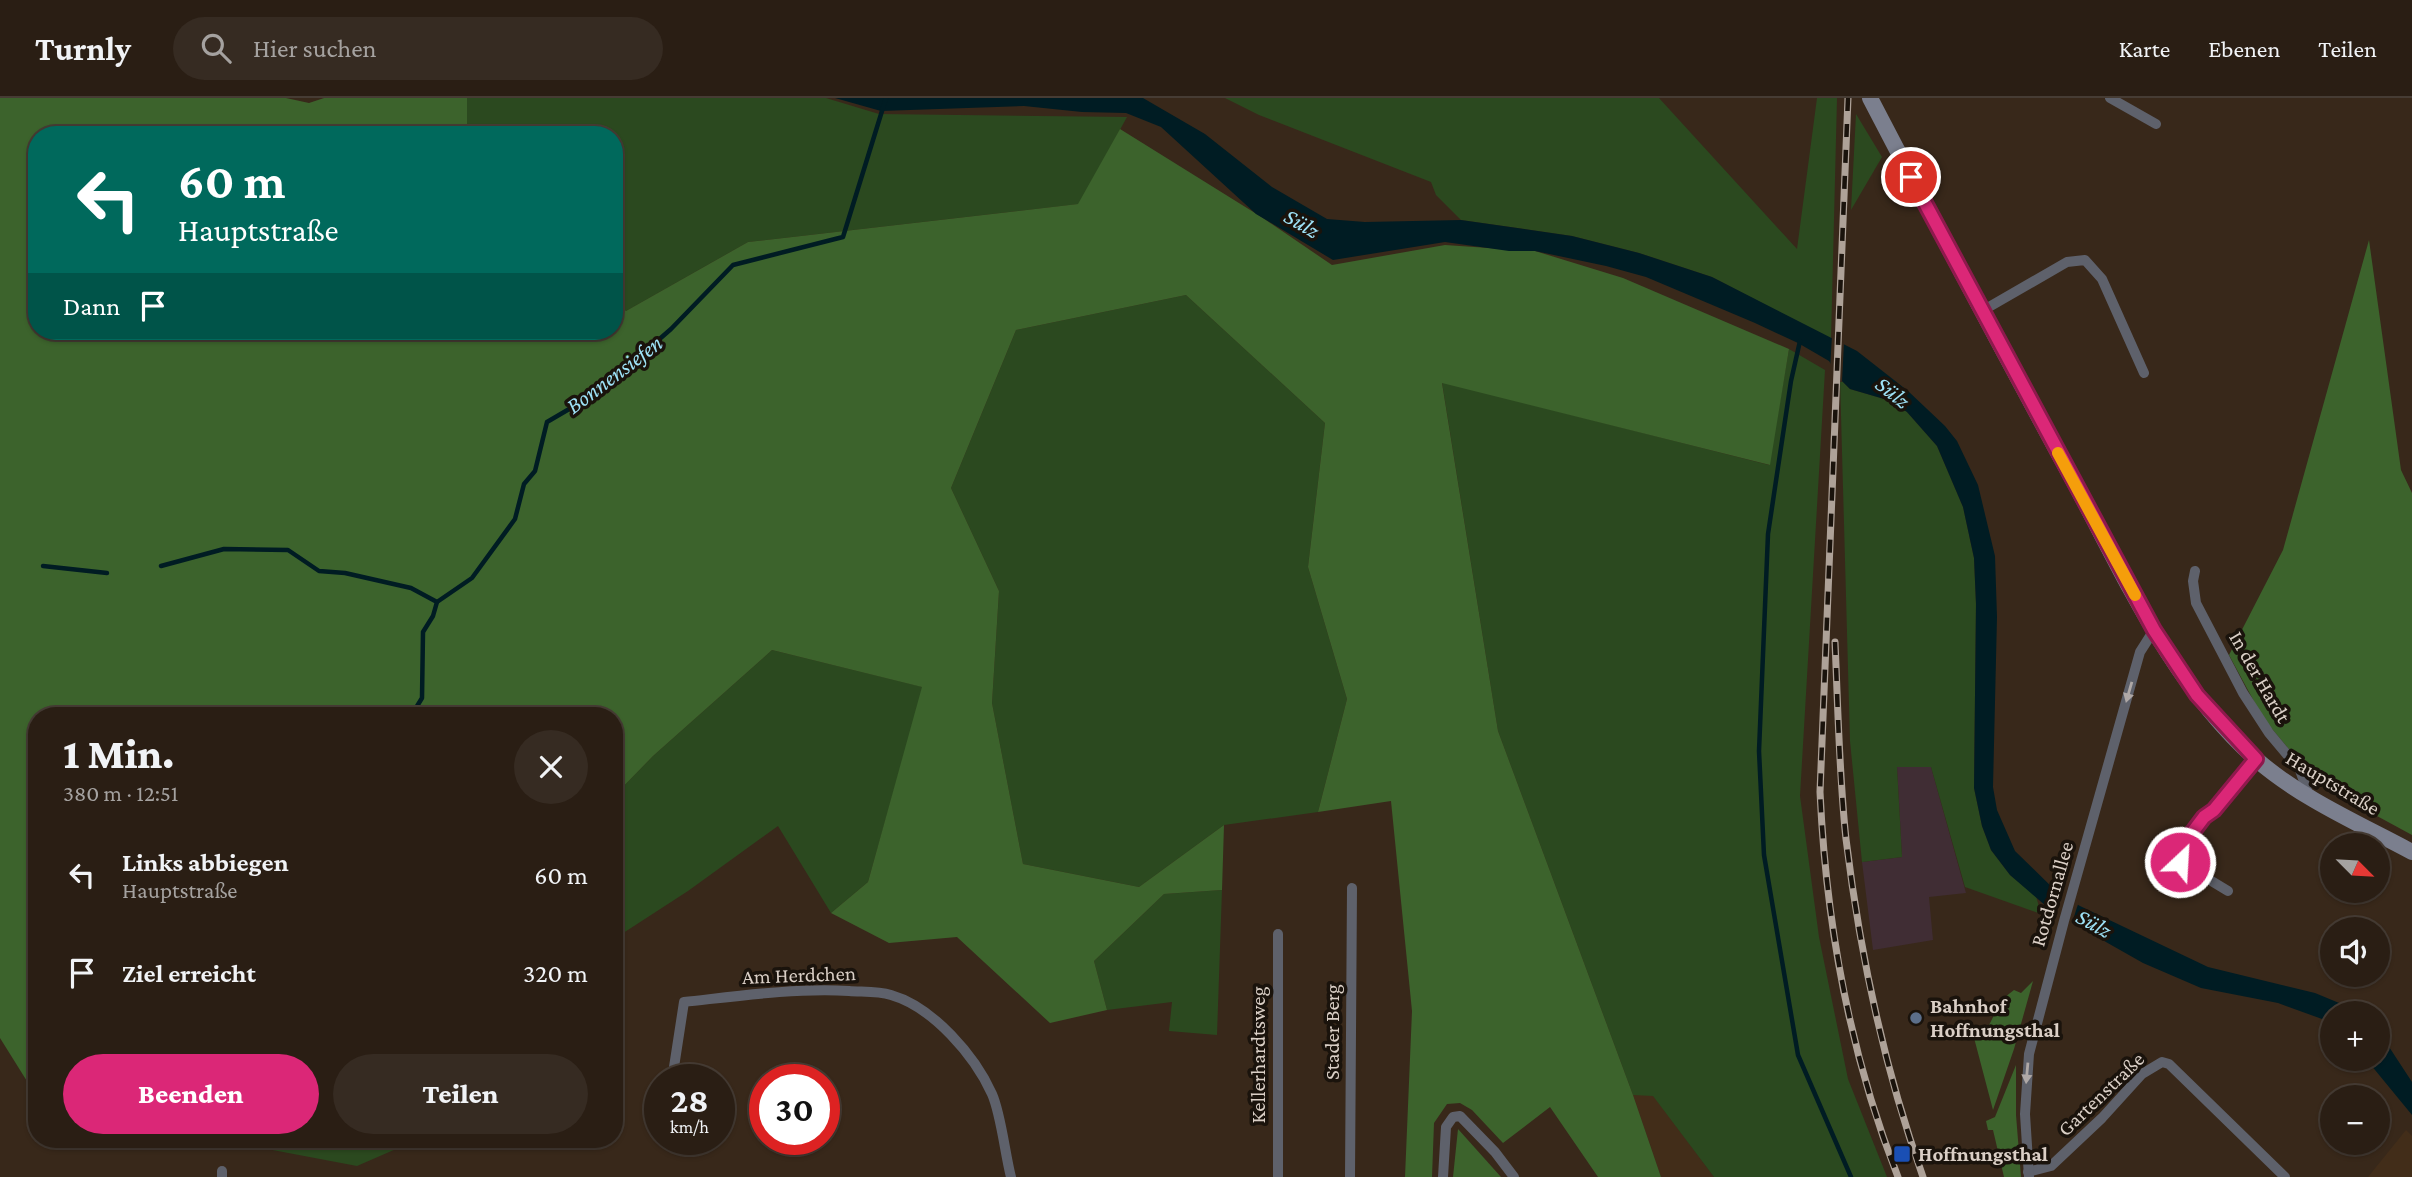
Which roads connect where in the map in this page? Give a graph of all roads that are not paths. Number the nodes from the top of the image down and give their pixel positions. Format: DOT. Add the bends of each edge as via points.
graph roads {
  1 [pos="1870,98"];
  2 [pos="2110,98"];
  3 [pos="2156,124"];
  4 [pos="1982,311"];
  5 [pos="2144,373"];
  6 [pos="2195,571"];
  7 [pos="2154,630"];
  8 [pos="2256,759"];
  9 [pos="2309,796"];
  10 [pos="2412,852"];
  11 [pos="1352,888"];
  12 [pos="2228,891"];
  13 [pos="1278,934"];
  14 [pos="674,1064"];
  15 [pos="2028,1175"];
  16 [pos="1011,1177"];
  17 [pos="1278,1177"];
  18 [pos="1350,1177"];
  19 [pos="1443,1177"];
  20 [pos="1514,1177"];
  21 [pos="2285,1177"];
  1 -- 4 [label="main road, Hauptstraße"];
  2 -- 3 [label="street"];
  4 -- 5 [label="street" via="2067,262 2085,260 2102,279"];
  4 -- 7 [label="main road, Hauptstraße"];
  6 -- 9 [label="street, In der Hardt" via="2196,603 2243,693 2301,770"];
  7 -- 8 [label="main road, Hauptstraße" via="2197,695"];
  7 -- 15 [label="street, Rotdornallee, one-way" via="2140,652 2029,1054 2025,1114"];
  8 -- 9 [label="main road, Hauptstraße"];
  8 -- 12 [label="street" via="2180,849 2180,862"];
  9 -- 10 [label="main road, Hauptstraße"];
  11 -- 18 [label="street, Stader Berg"];
  13 -- 17 [label="street, Kellerhardtsweg"];
  14 -- 16 [label="street, Am Herdchen" via="684,1002 825,990 892,995 942,1027 980,1071 993,1097"];
  15 -- 21 [label="street, Gartenstraße" via="2063,1156 2142,1074 2162,1062"];
  19 -- 20 [label="street" via="1446,1127 1453,1117 1460,1116"];
}
